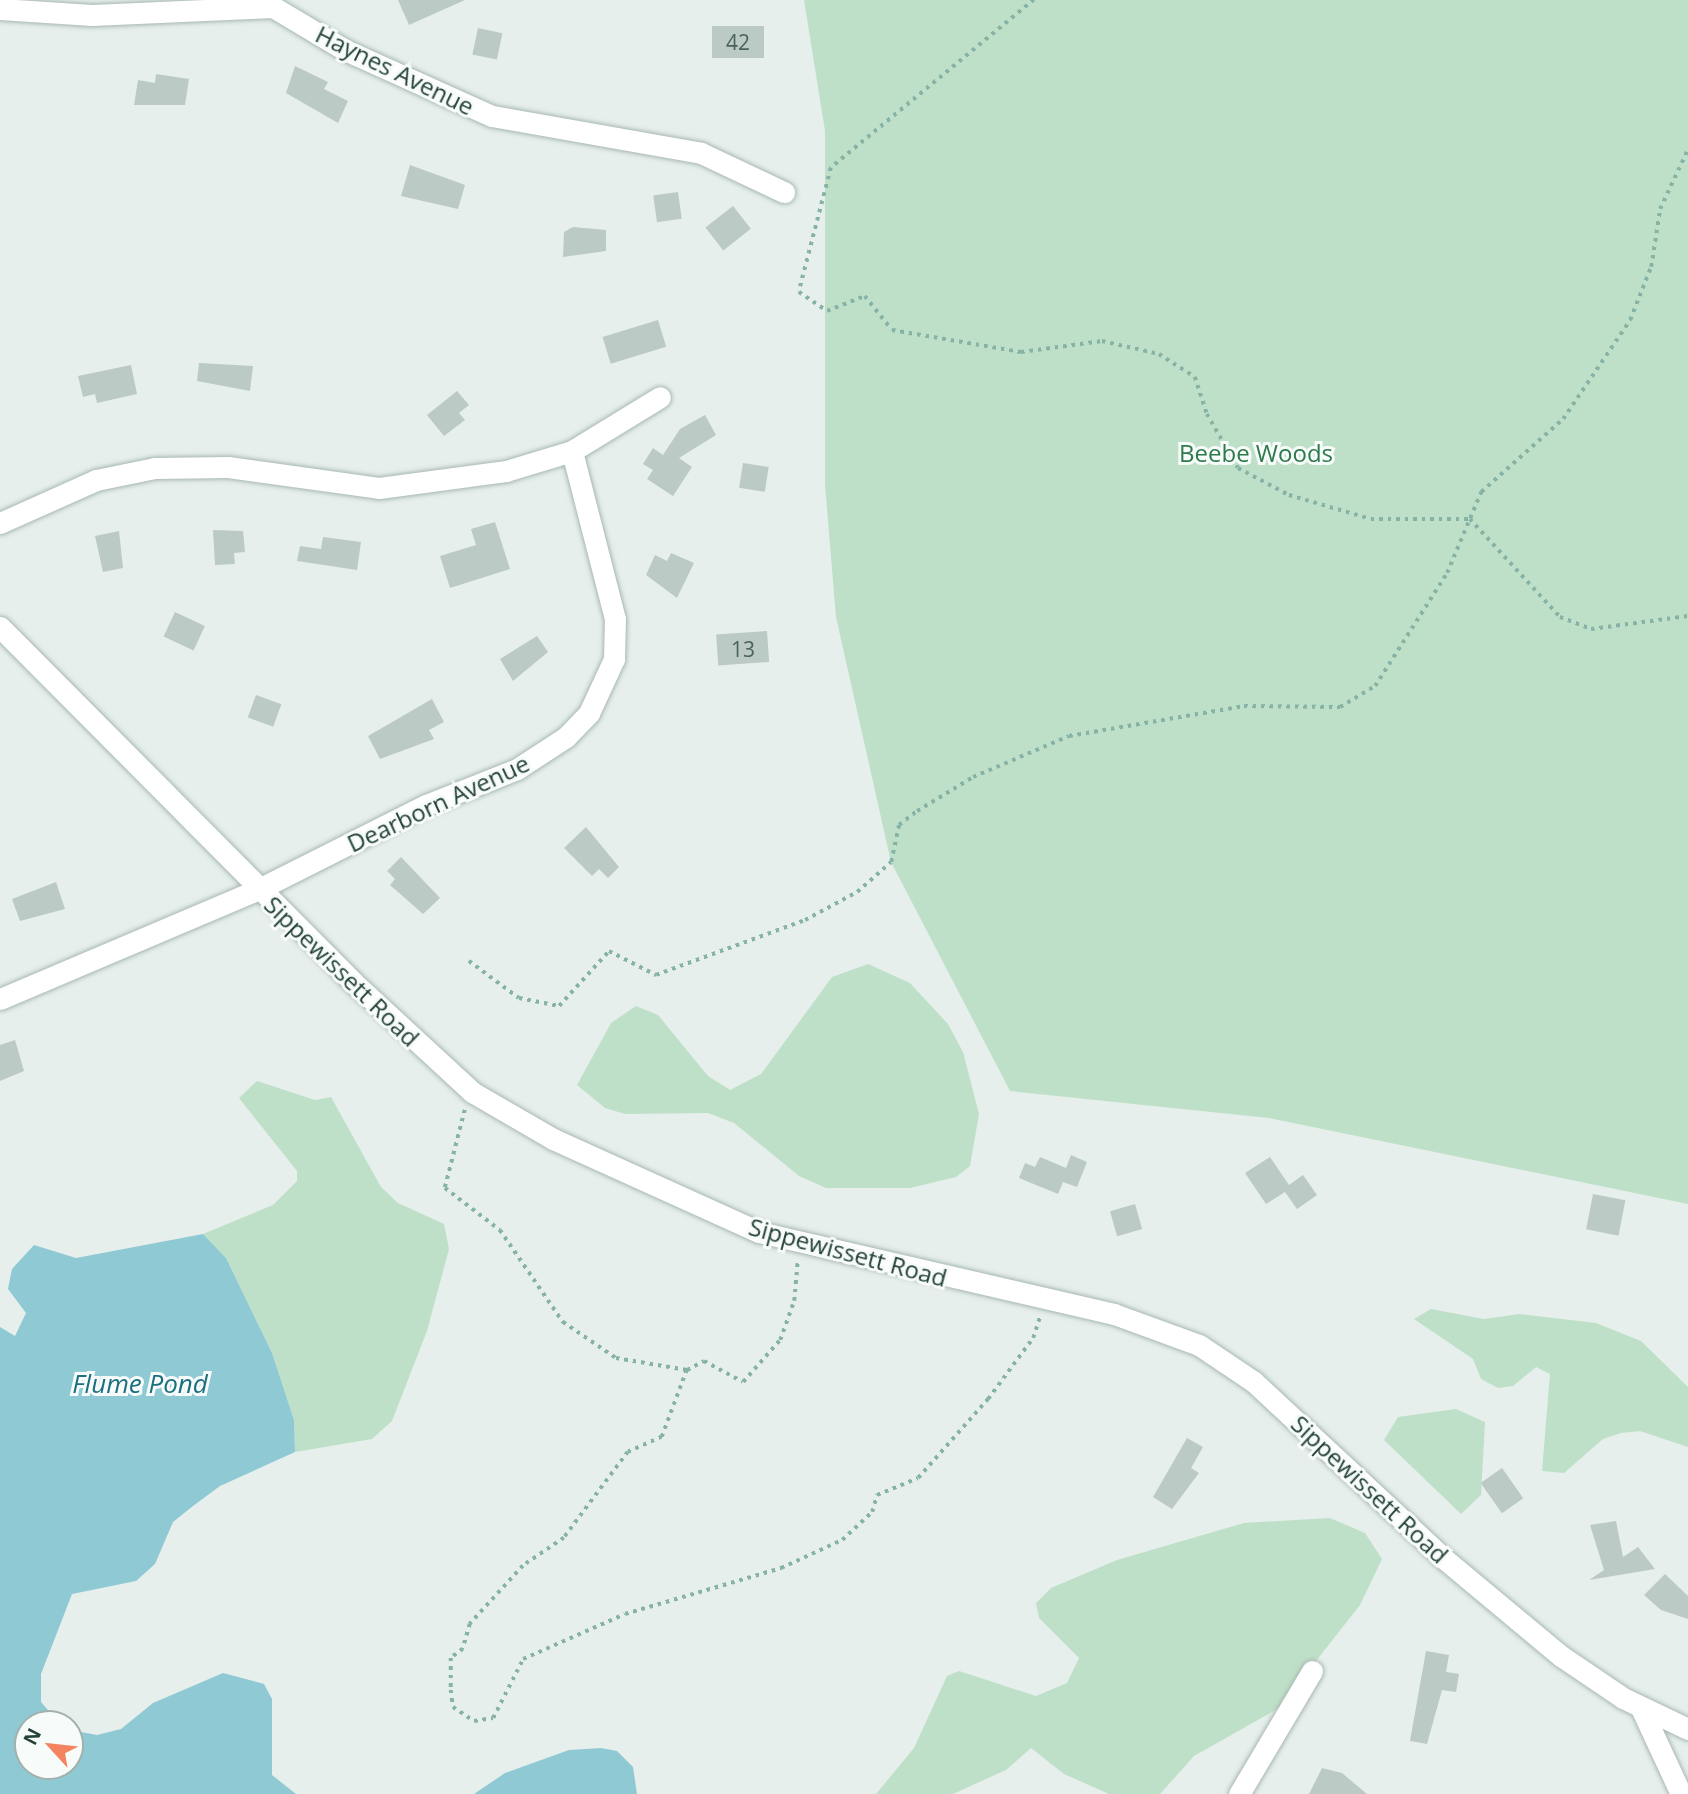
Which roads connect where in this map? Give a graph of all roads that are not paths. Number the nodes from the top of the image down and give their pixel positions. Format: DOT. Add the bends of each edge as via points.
graph roads {
  1 [pos="282,4"];
  2 [pos="207,6"];
  3 [pos="0,9"];
  4 [pos="784,192"];
  5 [pos="660,397"];
  6 [pos="572,451"];
  7 [pos="0,523"];
  8 [pos="0,627"];
  9 [pos="259,889"];
  10 [pos="0,999"];
  11 [pos="1312,1671"];
  12 [pos="1640,1707"];
  13 [pos="1688,1729"];
  14 [pos="1239,1794"];
  15 [pos="1681,1794"];
  1 -- 2 [label="street, Haynes Avenue"];
  1 -- 4 [label="street, Haynes Avenue" via="345,50 492,116 701,153"];
  2 -- 3 [label="street, Haynes Avenue"];
  5 -- 6 [label="street"];
  6 -- 7 [label="street" via="506,471 379,488 228,467 155,468 96,480"];
  6 -- 9 [label="street, Dearborn Avenue" via="615,619 614,659 589,713 517,769 426,805"];
  8 -- 9 [label="street, Sippewissett Road"];
  9 -- 10 [label="street, Dearborn Avenue"];
  9 -- 12 [label="street, Sippewissett Road" via="472,1092 552,1139 724,1218 796,1243 1146,1323 1226,1361 1522,1625"];
  11 -- 14 [label="street"];
  12 -- 13 [label="street, Sippewissett Road"];
  12 -- 15 [label="street"];
}
